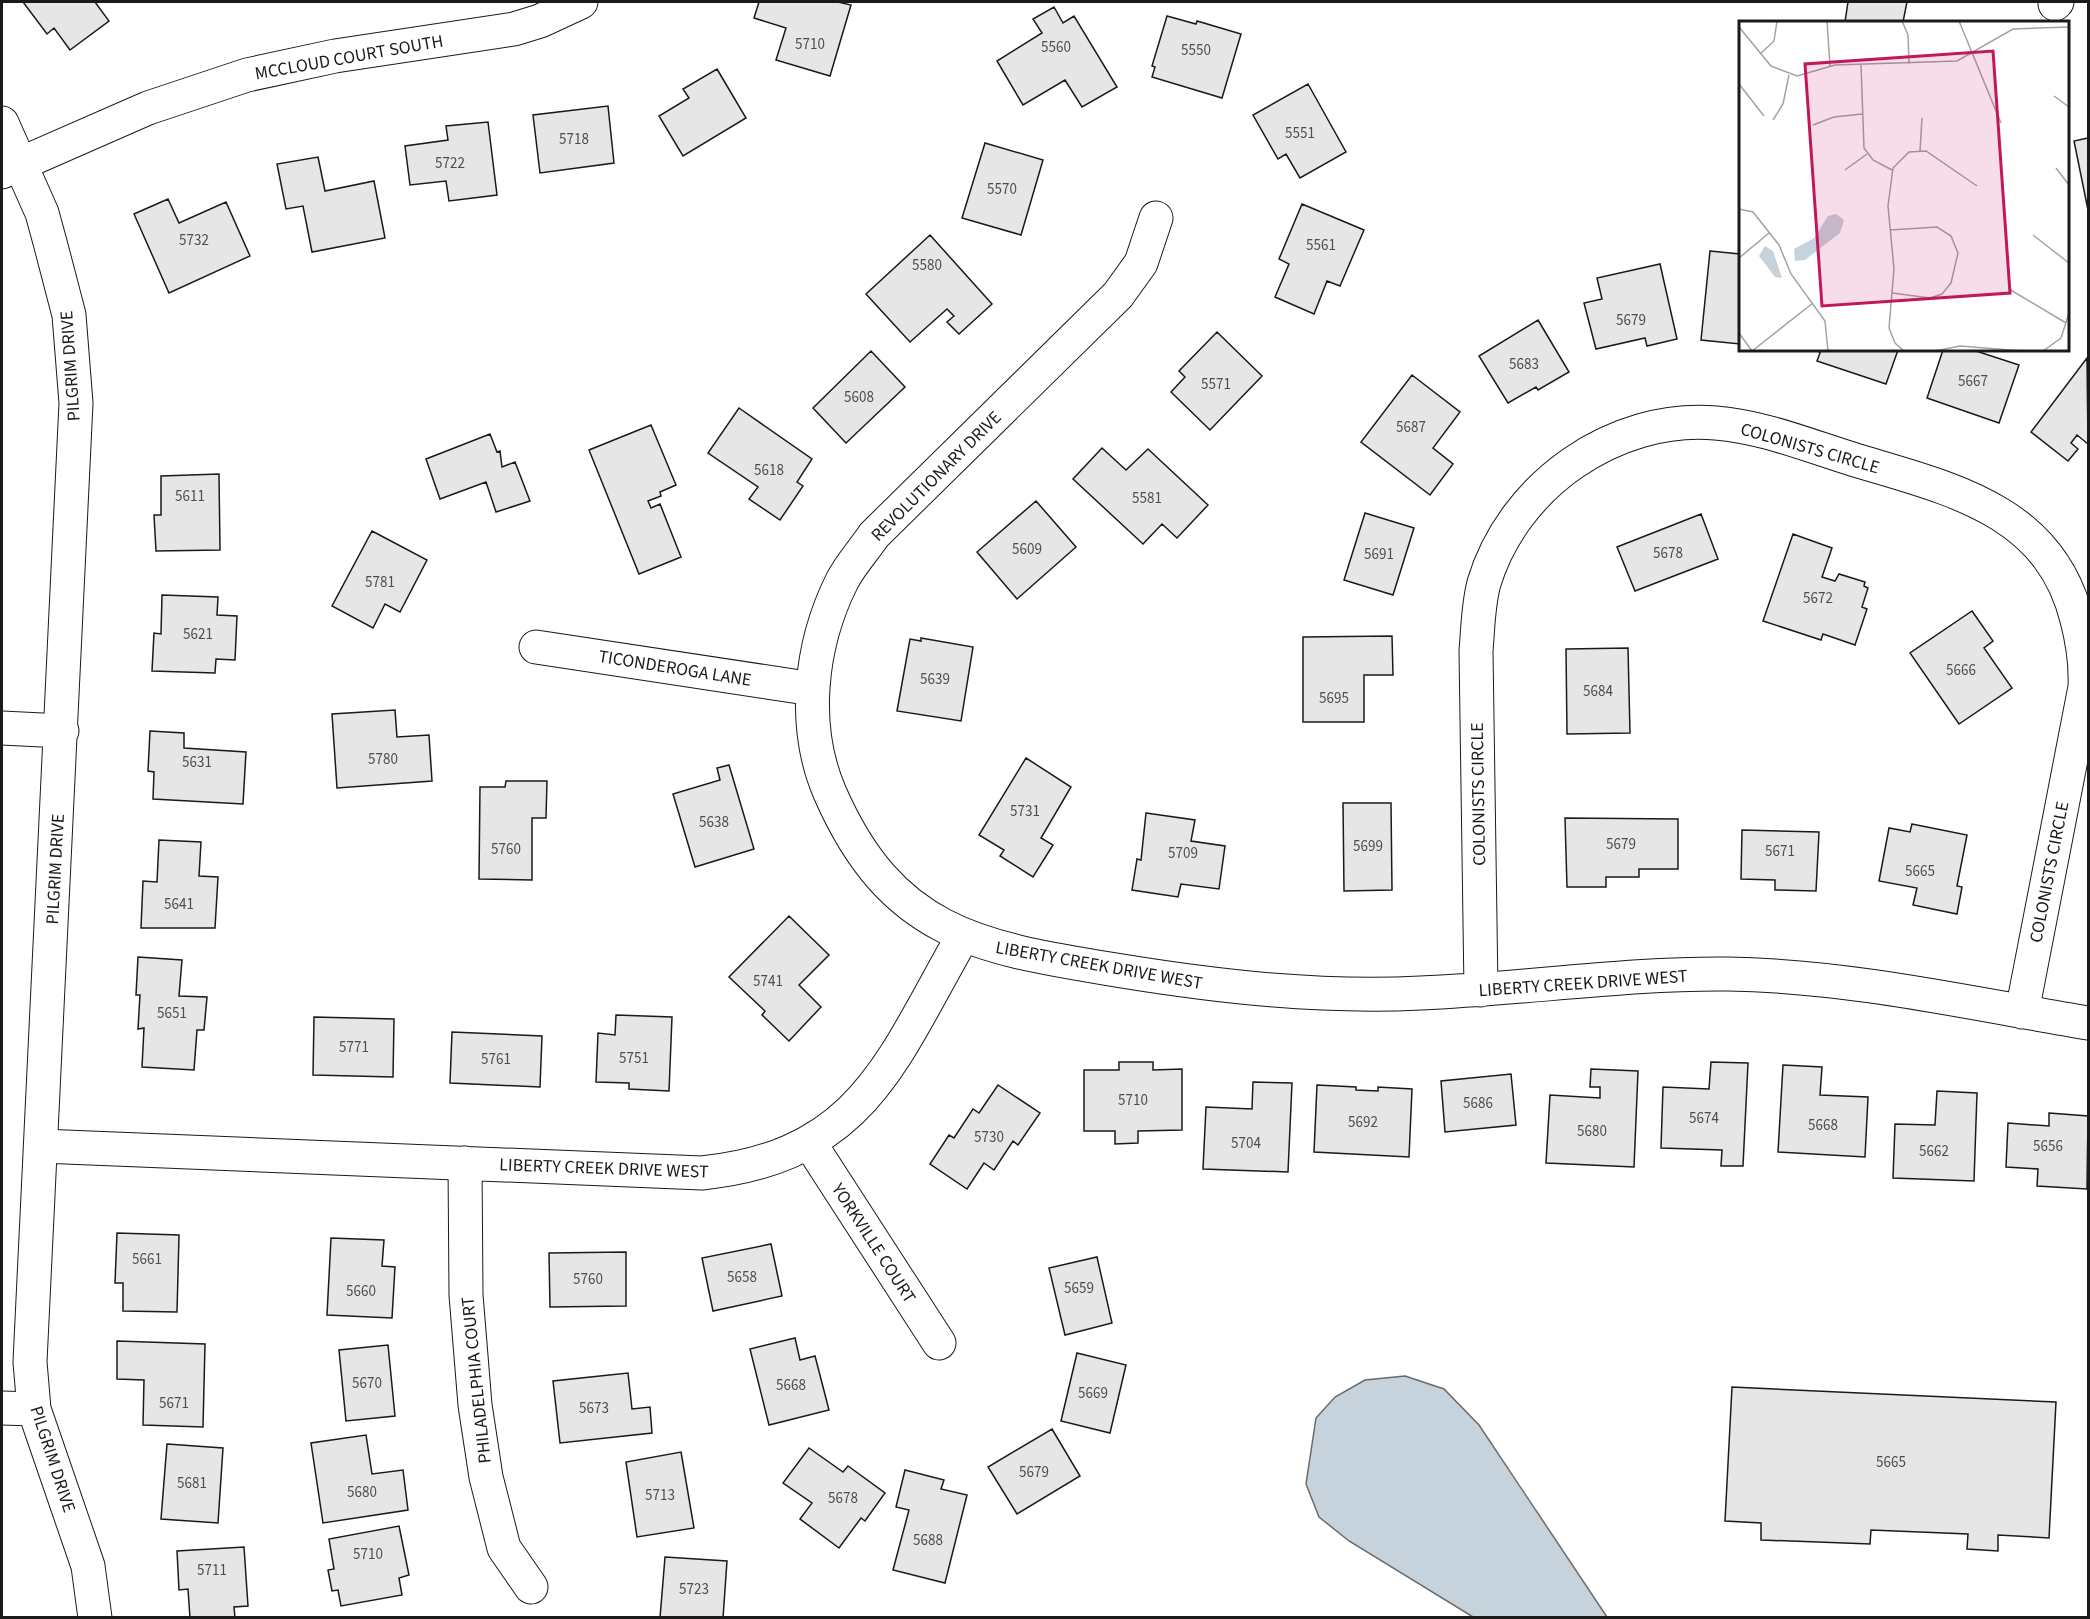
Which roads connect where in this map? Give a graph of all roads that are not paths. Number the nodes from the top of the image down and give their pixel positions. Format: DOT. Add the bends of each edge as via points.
graph roads {
  1 [pos="580,2"];
  2 [pos="2,123"];
  3 [pos="11,168"];
  4 [pos="1156,218"];
  5 [pos="536,646"];
  6 [pos="813,689"];
  7 [pos="2,728"];
  8 [pos="62,731"];
  9 [pos="963,936"];
  10 [pos="1481,990"];
  11 [pos="2022,1012"];
  12 [pos="2088,1023"];
  13 [pos="810,1142"];
  14 [pos="40,1146"];
  15 [pos="465,1163"];
  16 [pos="939,1343"];
  17 [pos="2,1408"];
  18 [pos="34,1409"];
  19 [pos="531,1587"];
  20 [pos="95,1617"];
  1 -- 3 [label="street, MCCLOUD COURT SOUTH" via="514,29 335,56 247,75 148,108"];
  2 -- 3 [label="street, PILGRIM DRIVE"];
  3 -- 8 [label="street, PILGRIM DRIVE" via="42,213 69,315 76,403"];
  4 -- 6 [label="street, REVOLUTIONARY DRIVE" via="1141,263 1118,295 874,535 852,565 821,634"];
  5 -- 6 [label="street, TICONDEROGA LANE"];
  6 -- 9 [label="street, REVOLUTIONARY DRIVE" via="813,726 819,761 845,828 876,873 903,898"];
  7 -- 8 [label="street"];
  8 -- 14 [label="street, PILGRIM DRIVE"];
  9 -- 10 [label="street, LIBERTY CREEK DRIVE WEST" via="1021,954 1236,987 1361,994"];
  9 -- 13 [label="street, LIBERTY CREEK DRIVE WEST" via="871,1093 839,1123"];
  10 -- 11 [label="street, LIBERTY CREEK DRIVE WEST" via="1682,975 1757,975 1868,985"];
  10 -- 11 [label="street, COLONISTS CIRCLE" via="1476,651 1485,581 1499,548 1528,504 1565,467 1595,448 1628,435 1680,424 1714,423 1768,433 1971,497 2004,515 2031,538 2065,582 2085,651 2085,687"];
  11 -- 12 [label="street, LIBERTY CREEK DRIVE WEST"];
  13 -- 15 [label="street, LIBERTY CREEK DRIVE WEST" via="757,1165 702,1173"];
  13 -- 16 [label="street, YORKVILLE COURT"];
  14 -- 15 [label="street, LIBERTY CREEK DRIVE WEST"];
  14 -- 18 [label="street, PILGRIM DRIVE" via="30,1362"];
  15 -- 19 [label="street, PHILADELPHIA COURT" via="466,1295 475,1405 486,1477 504,1548"];
  17 -- 18 [label="street"];
  18 -- 20 [label="street, PILGRIM DRIVE" via="88,1566"];
}
